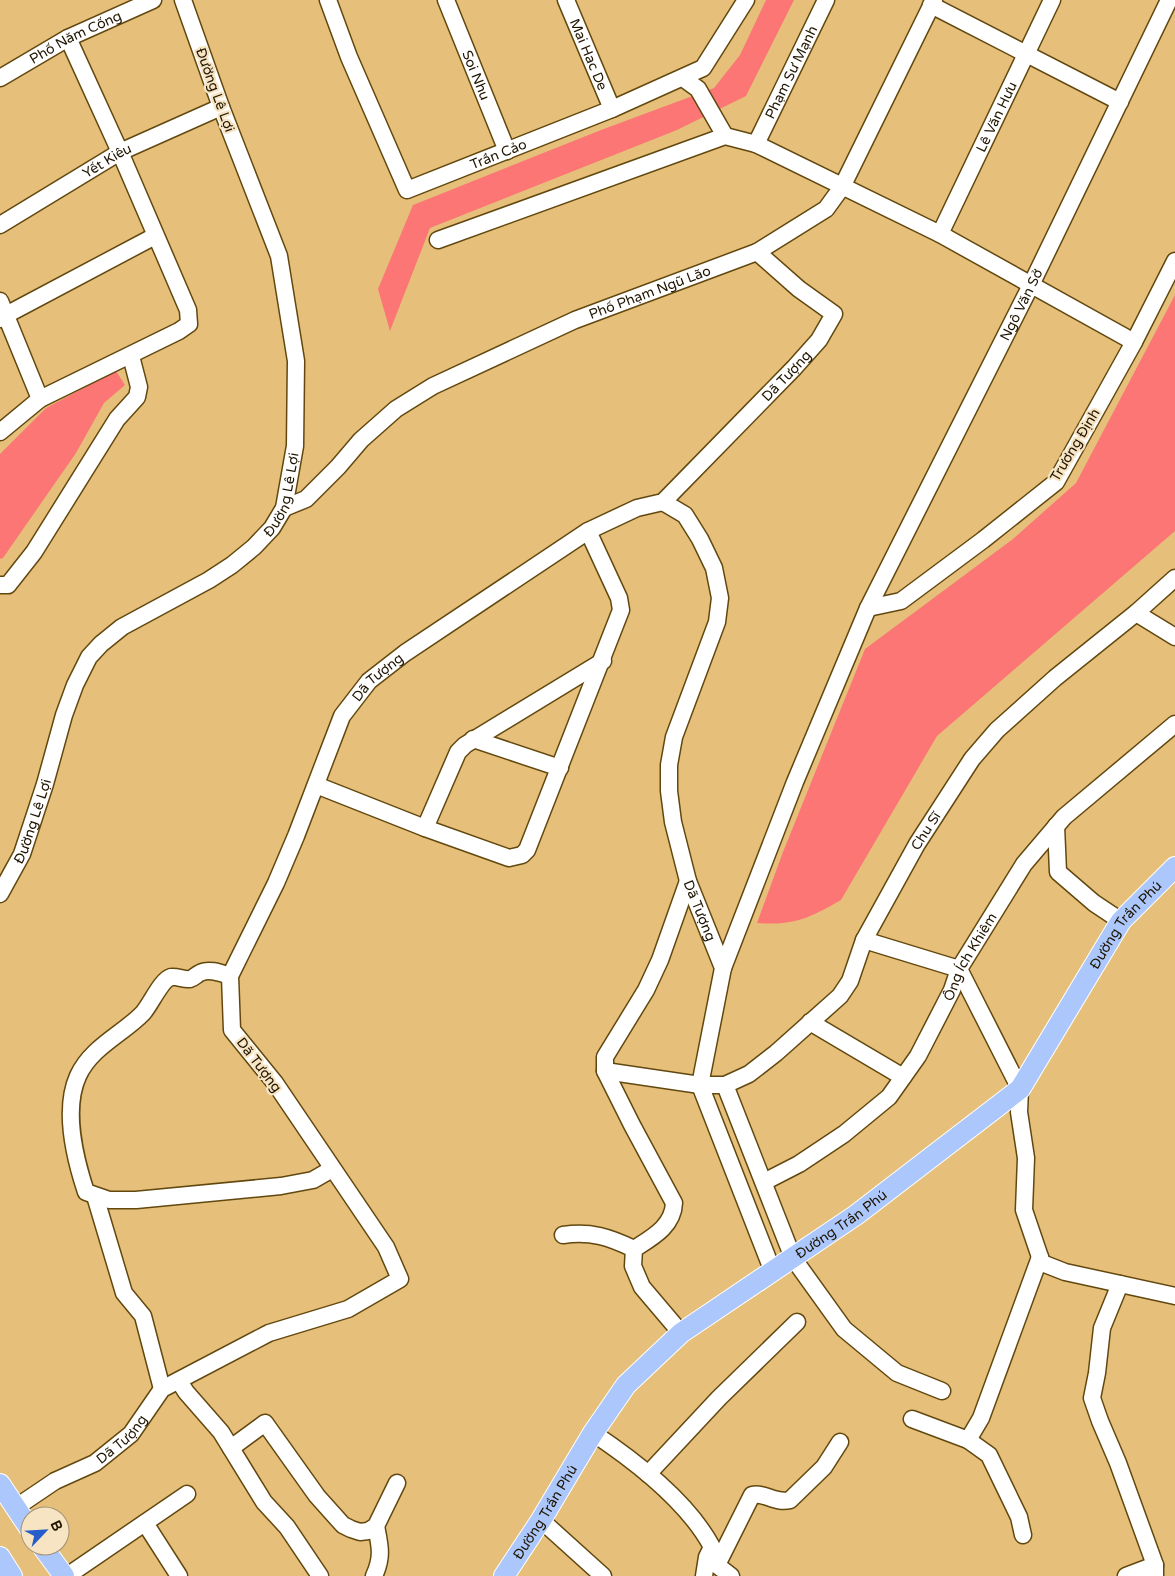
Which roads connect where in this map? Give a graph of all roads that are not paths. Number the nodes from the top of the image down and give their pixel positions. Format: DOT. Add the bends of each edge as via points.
graph roads {
  1 [pos="153,0"];
  2 [pos="183,0"];
  3 [pos="328,0"];
  4 [pos="446,0"];
  5 [pos="566,0"];
  6 [pos="746,0"];
  7 [pos="826,0"];
  8 [pos="1052,0"];
  9 [pos="1169,0"];
  10 [pos="932,3"];
  11 [pos="68,38"];
  12 [pos="1027,54"];
  13 [pos="684,77"];
  14 [pos="0,78"];
  15 [pos="1120,102"];
  16 [pos="220,107"];
  17 [pos="612,109"];
  18 [pos="723,131"];
  19 [pos="756,144"];
  20 [pos="507,151"];
  21 [pos="120,152"];
  22 [pos="842,187"];
  23 [pos="0,225"];
  24 [pos="940,234"];
  25 [pos="155,236"];
  26 [pos="438,240"];
  27 [pos="757,252"];
  28 [pos="1175,261"];
  29 [pos="1031,285"];
  30 [pos="2,312"];
  31 [pos="1134,342"];
  32 [pos="131,356"];
  33 [pos="40,399"];
  34 [pos="0,432"];
  35 [pos="663,502"];
  36 [pos="284,508"];
  37 [pos="588,531"];
  38 [pos="1175,578"];
  39 [pos="0,585"];
  40 [pos="868,608"];
  41 [pos="1136,613"];
  42 [pos="1175,638"];
  43 [pos="602,661"];
  44 [pos="1175,724"];
  45 [pos="473,739"];
  46 [pos="560,768"];
  47 [pos="316,785"];
  48 [pos="1056,826"];
  49 [pos="426,828"];
  50 [pos="1175,867"];
  51 [pos="688,881"];
  52 [pos="0,894"];
  53 [pos="1121,921"];
  54 [pos="864,940"];
  55 [pos="724,968"];
  56 [pos="959,969"];
  57 [pos="230,976"];
  58 [pos="810,1022"];
  59 [pos="605,1071"];
  60 [pos="903,1076"];
  61 [pos="700,1085"];
  62 [pos="725,1085"];
  63 [pos="1020,1089"];
  64 [pos="332,1169"];
  65 [pos="764,1182"];
  66 [pos="95,1196"];
  67 [pos="563,1235"];
  68 [pos="634,1249"];
  69 [pos="1040,1256"];
  70 [pos="793,1258"];
  71 [pos="773,1272"];
  72 [pos="1120,1284"];
  73 [pos="1175,1296"];
  74 [pos="797,1322"];
  75 [pos="681,1333"];
  76 [pos="180,1381"];
  77 [pos="162,1389"];
  78 [pos="942,1391"];
  79 [pos="912,1419"];
  80 [pos="593,1433"];
  81 [pos="968,1440"];
  82 [pos="840,1442"];
  83 [pos="231,1448"];
  84 [pos="648,1474"];
  85 [pos="397,1483"];
  86 [pos="0,1484"];
  87 [pos="187,1494"];
  88 [pos="15,1508"];
  89 [pos="20,1515"];
  90 [pos="541,1520"];
  91 [pos="145,1523"];
  92 [pos="376,1526"];
  93 [pos="1023,1535"];
  94 [pos="49,1556"];
  95 [pos="0,1557"];
  96 [pos="712,1561"];
  97 [pos="1155,1570"];
  98 [pos="12,1576"];
  99 [pos="64,1576"];
  100 [pos="67,1576"];
  101 [pos="178,1576"];
  102 [pos="320,1576"];
  103 [pos="374,1576"];
  104 [pos="504,1576"];
  105 [pos="603,1576"];
  106 [pos="704,1576"];
  107 [pos="731,1576"];
  108 [pos="1126,1576"];
  1 -- 11 [label="street, Phố Năm Cống"];
  2 -- 16 [label="street, Đường Lê Lợi"];
  3 -- 20 [label="street, Trần Cảo" via="407,190"];
  4 -- 20 [label="street, Soi Nhu"];
  5 -- 17 [label="street, Mai Hac De"];
  6 -- 13 [label="street, Trần Cảo" via="703,68"];
  7 -- 19 [label="street, Phạm Sư Mạnh"];
  8 -- 12 [label="street, Lê Văn Hưu"];
  9 -- 15 [label="street, Ngô Văn Sở"];
  10 -- 12 [label="street"];
  10 -- 22 [label="street, Phố Phạm Ngũ Lão"];
  11 -- 14 [label="street, Phố Năm Cống"];
  11 -- 21 [label="street"];
  12 -- 15 [label="street"];
  12 -- 24 [label="street, Lê Văn Hưu"];
  13 -- 17 [label="street, Trần Cảo"];
  13 -- 18 [label="street" via="698,89"];
  15 -- 29 [label="street, Ngô Văn Sở"];
  16 -- 21 [label="street, Yết Kiêu"];
  16 -- 36 [label="street, Đường Lê Lợi" via="279,256 296,361 295,446"];
  17 -- 20 [label="street, Trần Cảo"];
  18 -- 19 [label="street"];
  18 -- 26 [label="street"];
  19 -- 22 [label="street"];
  21 -- 23 [label="street, Yết Kiêu"];
  21 -- 25 [label="street"];
  22 -- 24 [label="street"];
  22 -- 27 [label="street, Phố Phạm Ngũ Lão" via="826,209"];
  24 -- 29 [label="street"];
  25 -- 30 [label="street"];
  25 -- 32 [label="street" via="188,310 189,324"];
  27 -- 35 [label="street, Dã Tượng" via="834,314 819,340 794,368"];
  27 -- 36 [label="street, Phố Phạm Ngũ Lão" via="575,320 433,386 396,410 361,440 306,498"];
  28 -- 31 [label="street, Trương Định"];
  29 -- 31 [label="street"];
  29 -- 40 [label="street, Ngô Văn Sở"];
  30 -- 33 [label="street"];
  31 -- 40 [label="street, Trương Định" via="1056,482 901,601"];
  32 -- 33 [label="street"];
  32 -- 39 [label="street" via="139,387 137,397 117,419 23,566 8,585"];
  33 -- 34 [label="street"];
  35 -- 37 [label="street, Dã Tượng" via="637,508"];
  35 -- 51 [label="street, Dã Tượng" via="685,515 700,539 714,568 720,598 717,622 674,737 669,765 674,822"];
  36 -- 52 [label="street, Đường Lê Lợi" via="272,528 232,565 122,627 89,657 64,715 22,854"];
  37 -- 43 [label="street" via="622,610"];
  37 -- 47 [label="street, Dã Tượng" via="405,653 369,681 342,716"];
  38 -- 41 [label="street, Chu Sĩ"];
  40 -- 55 [label="street, Ngô Văn Sở" via="795,782"];
  41 -- 42 [label="street"];
  41 -- 54 [label="street, Chu Sĩ" via="1055,678 997,730 972,759 917,844"];
  43 -- 45 [label="street"];
  43 -- 46 [label="street"];
  44 -- 48 [label="street, Ông Ích Khiêm"];
  45 -- 46 [label="street"];
  45 -- 49 [label="street" via="458,752"];
  46 -- 49 [label="street" via="527,850 522,855 509,858"];
  47 -- 49 [label="street"];
  47 -- 57 [label="street, Dã Tượng" via="279,876"];
  48 -- 53 [label="street" via="1058,872"];
  48 -- 56 [label="street, Ông Ích Khiêm" via="1024,864"];
  50 -- 53 [label="main road, Đường Trần Phú"];
  51 -- 55 [label="street, Dã Tượng"];
  51 -- 59 [label="street" via="646,990 605,1056"];
  53 -- 63 [label="main road, Đường Trần Phú"];
  54 -- 56 [label="street"];
  54 -- 58 [label="street, Chu Sĩ" via="850,980 840,996"];
  55 -- 61 [label="street"];
  56 -- 60 [label="street, Ông Ích Khiêm" via="952,990 922,1048"];
  56 -- 63 [label="street"];
  57 -- 64 [label="street, Dã Tượng" via="232,1030 275,1083"];
  57 -- 66 [label="street" via="209,971 191,979 172,977 164,981 146,1009 105,1044 78,1076 72,1098 71,1125 86,1192"];
  58 -- 60 [label="street"];
  58 -- 62 [label="street, Chu Sĩ" via="765,1063"];
  59 -- 61 [label="street, Chu Sĩ"];
  59 -- 68 [label="street" via="674,1203 674,1213 660,1232"];
  60 -- 65 [label="street, Ông Ích Khiêm" via="889,1097 844,1134 799,1164"];
  61 -- 62 [label="street, Chu Sĩ"];
  61 -- 71 [label="street"];
  62 -- 65 [label="street"];
  63 -- 69 [label="street" via="1026,1158 1024,1210"];
  63 -- 70 [label="main road, Đường Trần Phú" via="856,1215"];
  64 -- 66 [label="street" via="313,1180 281,1186 136,1200 109,1200"];
  64 -- 76 [label="street, Dã Tượng" via="386,1247 400,1280 348,1309 269,1333"];
  65 -- 70 [label="street"];
  66 -- 77 [label="street" via="124,1293 143,1316"];
  67 -- 68 [label="street" via="596,1235"];
  68 -- 75 [label="street" via="633,1266 642,1287"];
  69 -- 72 [label="street" via="1042,1262 1065,1272"];
  69 -- 81 [label="street" via="981,1418"];
  70 -- 71 [label="main road, Đường Trần Phú"];
  70 -- 78 [label="street" via="844,1329 897,1373"];
  71 -- 75 [label="main road, Đường Trần Phú"];
  72 -- 73 [label="street"];
  72 -- 97 [label="street" via="1102,1328 1092,1398"];
  74 -- 84 [label="street"];
  75 -- 80 [label="main road, Đường Trần Phú" via="626,1385"];
  76 -- 77 [label="street, Dã Tượng"];
  76 -- 83 [label="street"];
  77 -- 88 [label="street, Dã Tượng" via="131,1434 94,1463 55,1481"];
  79 -- 81 [label="street"];
  80 -- 84 [label="street"];
  80 -- 90 [label="main road, Đường Trần Phú"];
  81 -- 93 [label="street" via="989,1455 1019,1517"];
  82 -- 96 [label="street" via="824,1467 790,1500 783,1502 752,1495"];
  83 -- 92 [label="street" via="265,1423 317,1496 343,1525 360,1532"];
  83 -- 102 [label="street" via="264,1502 287,1528"];
  84 -- 96 [label="street" via="704,1532 712,1547"];
  85 -- 92 [label="street"];
  86 -- 88 [label="main road"];
  87 -- 91 [label="street"];
  88 -- 89 [label="main road"];
  90 -- 104 [label="main road, Đường Trần Phú"];
  90 -- 105 [label="street"];
  91 -- 100 [label="street"];
  91 -- 101 [label="street"];
  92 -- 103 [label="street" via="380,1563"];
  94 -- 99 [label="main road"];
  95 -- 98 [label="main road"];
  96 -- 106 [label="street"];
  96 -- 107 [label="street"];
  97 -- 108 [label="street"];
}
